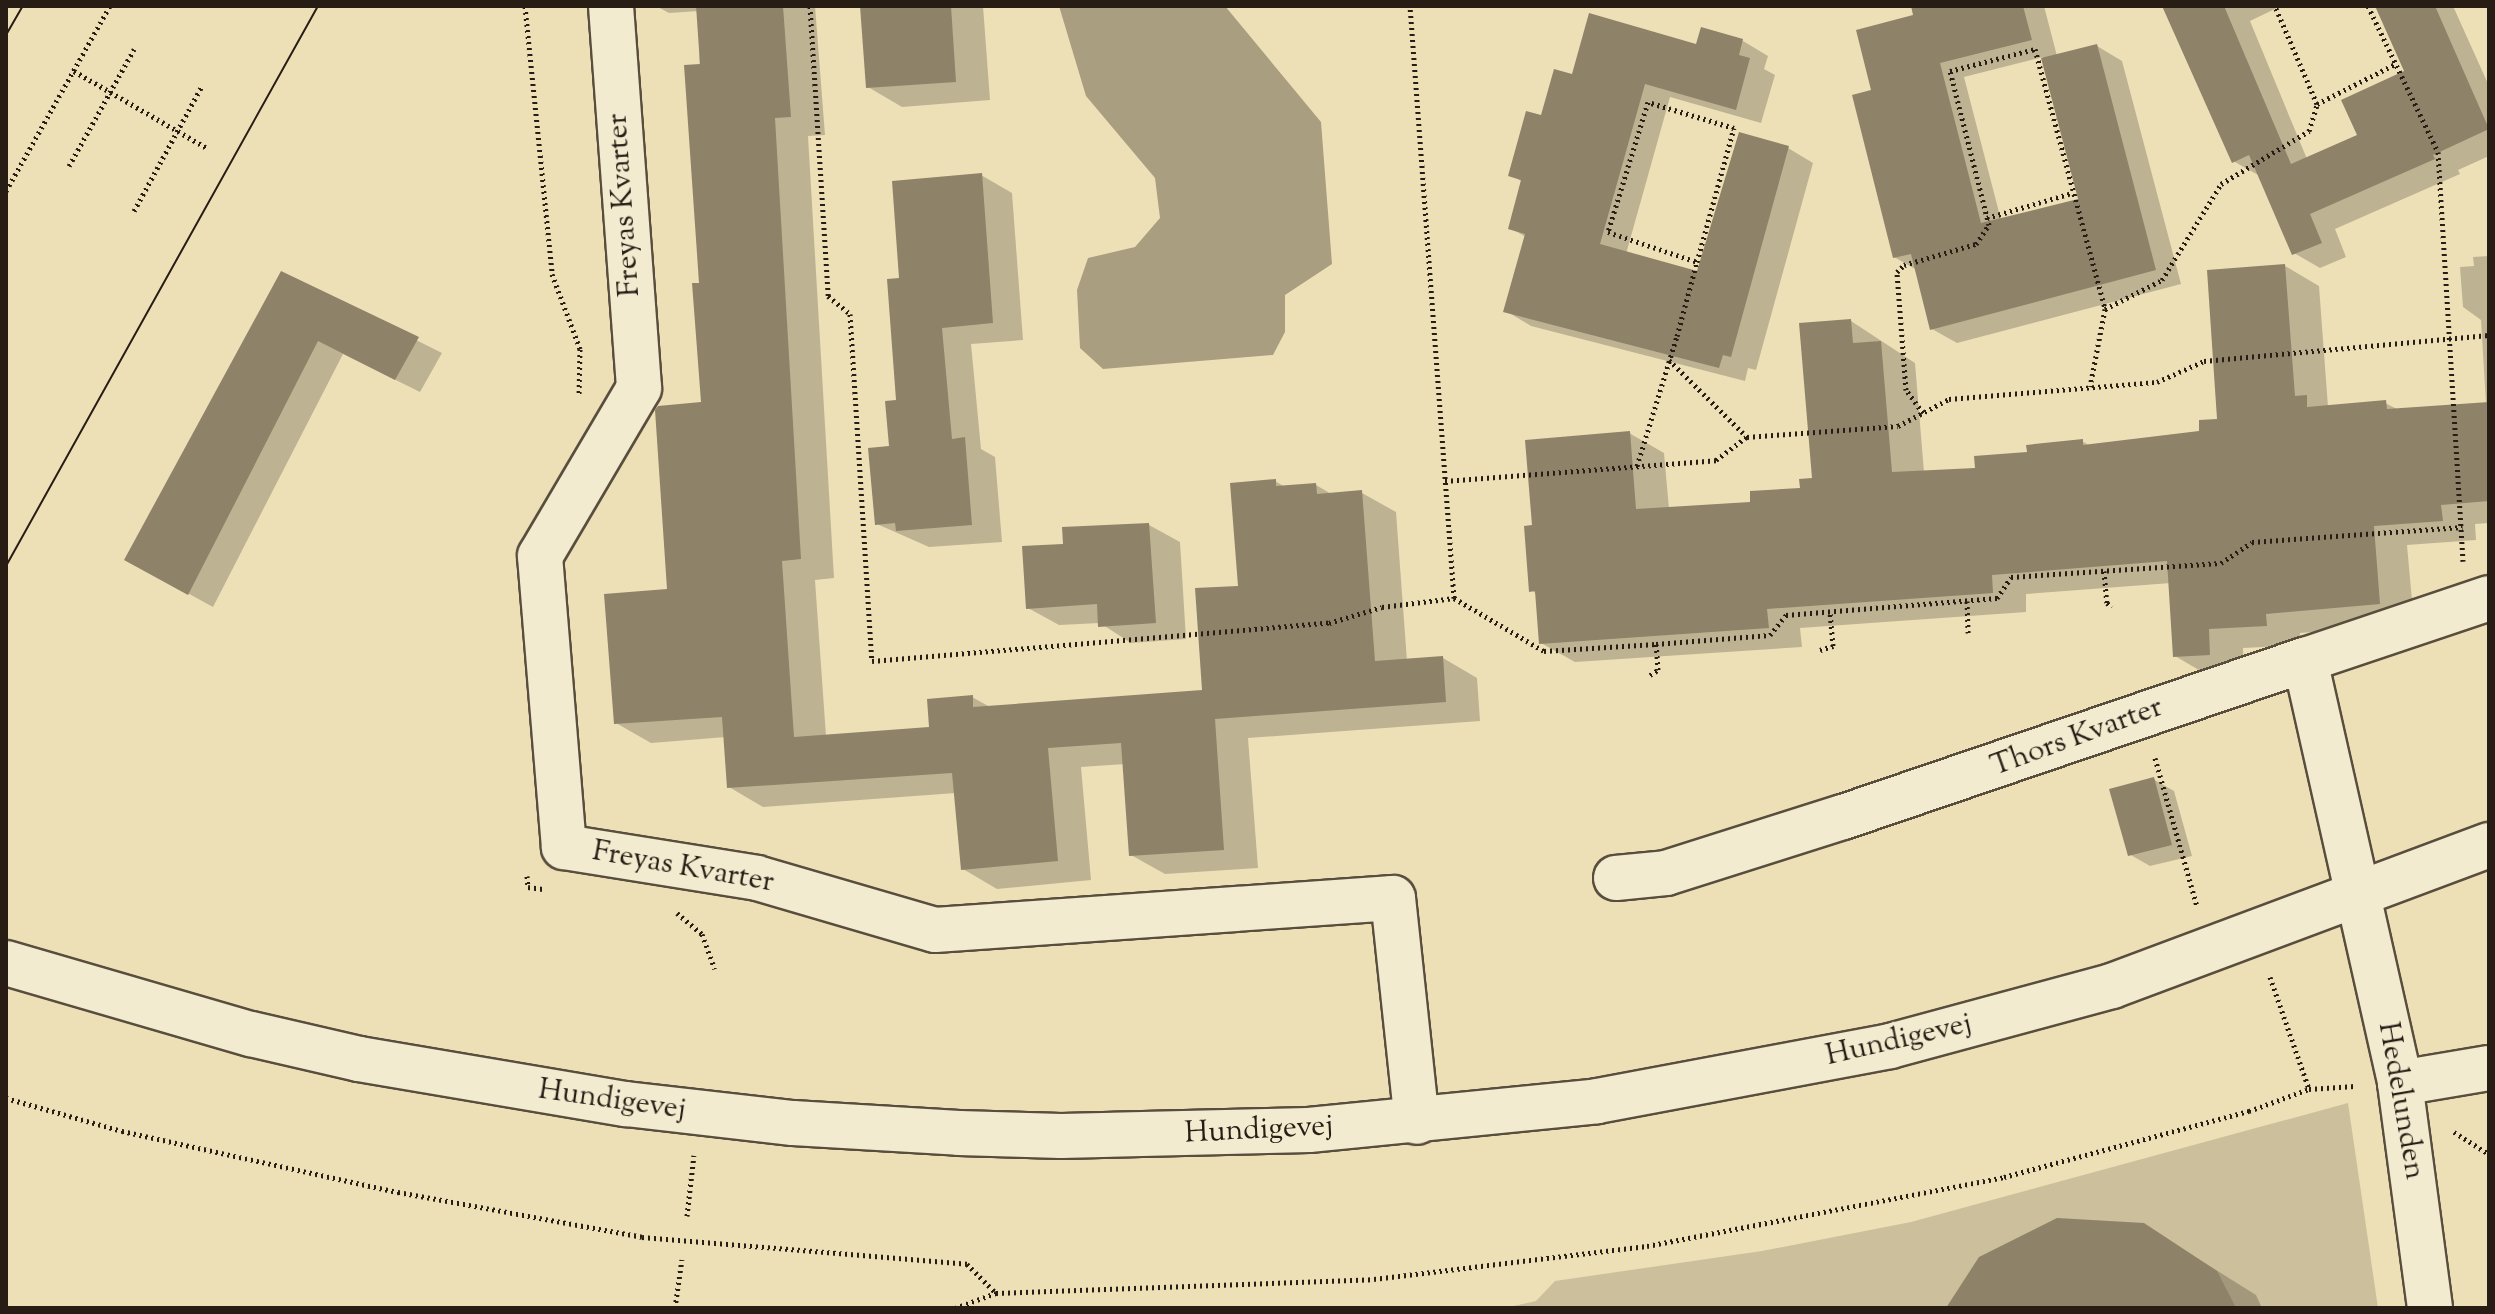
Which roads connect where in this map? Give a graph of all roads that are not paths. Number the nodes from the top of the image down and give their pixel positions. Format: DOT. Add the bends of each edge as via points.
graph roads {
  1 [pos="611,6"];
  2 [pos="2477,602"];
  3 [pos="2305,660"];
  4 [pos="2489,845"];
  5 [pos="1616,878"];
  6 [pos="2361,896"];
  7 [pos="6,963"];
  8 [pos="2489,1068"];
  9 [pos="2400,1083"];
  10 [pos="1417,1122"];
  11 [pos="2430,1308"];
  1 -- 10 [label="street, Freyas Kvarter" via="639,388 540,556 564,847 757,878 935,930 1393,898"];
  2 -- 3 [label="street, Thors Kvarter"];
  3 -- 5 [label="street, Thors Kvarter" via="1985,771 1681,868"];
  3 -- 6 [label="street"];
  4 -- 6 [label="street, Hundigevej"];
  6 -- 9 [label="street, Hedelunden"];
  6 -- 10 [label="street, Hundigevej" via="2112,986 1890,1046 1612,1099"];
  7 -- 10 [label="street, Hundigevej" via="251,1034 359,1059 611,1102 778,1122 1061,1136"];
  8 -- 9 [label="street"];
  9 -- 11 [label="street, Hedelunden"];
}
